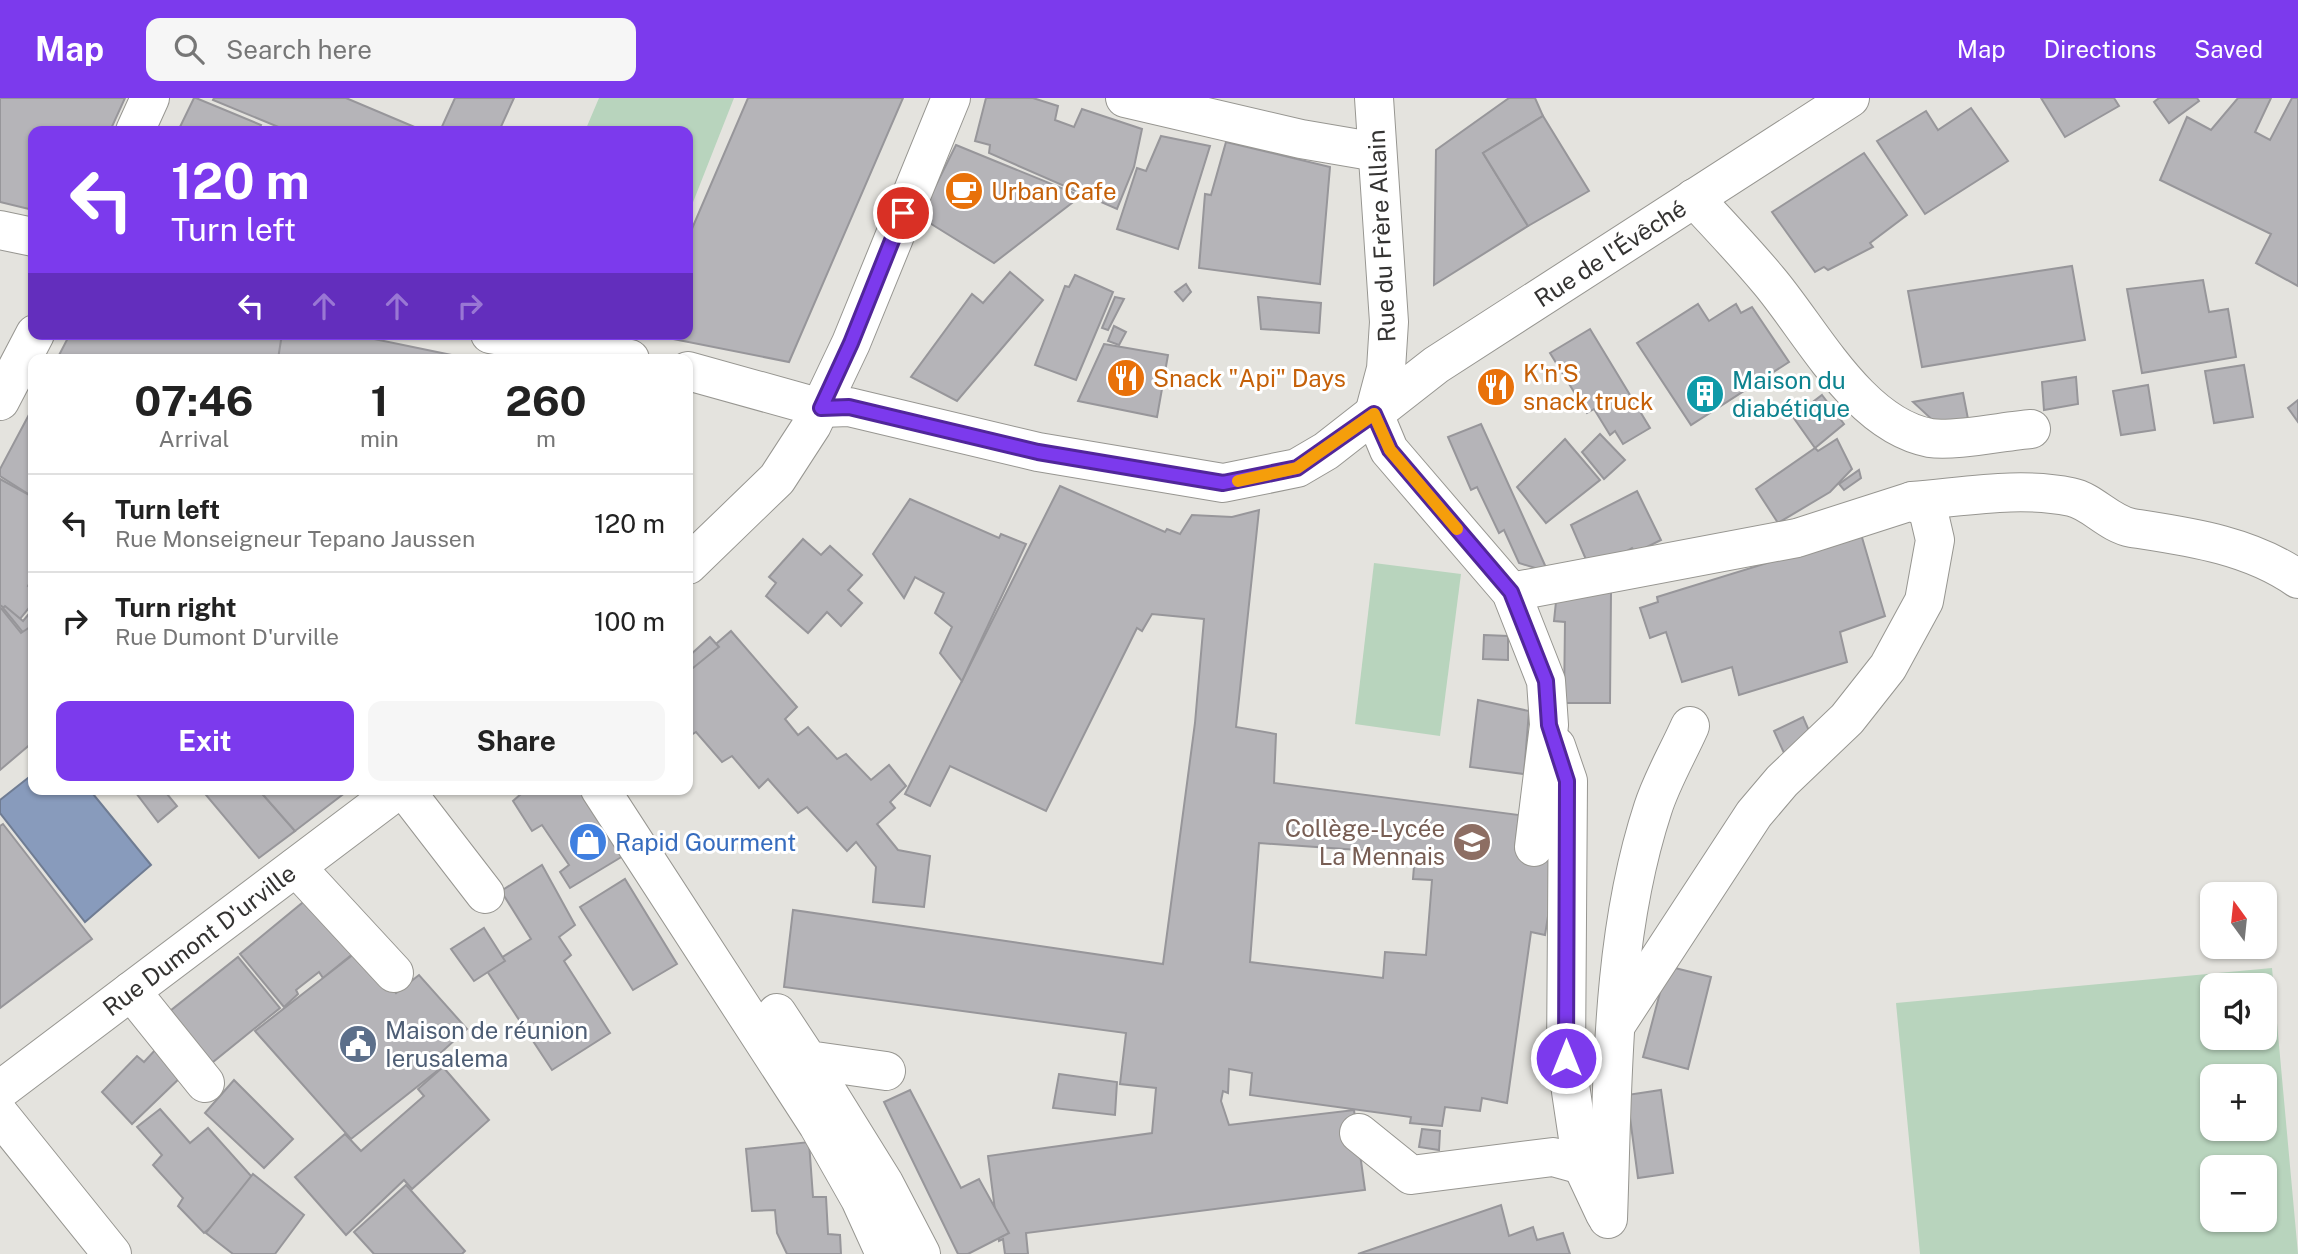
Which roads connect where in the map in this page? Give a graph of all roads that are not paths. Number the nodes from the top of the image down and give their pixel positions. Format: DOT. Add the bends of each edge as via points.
graph roads {
  1 [pos="150,98"];
  2 [pos="951,98"];
  3 [pos="1125,98"];
  4 [pos="1374,98"];
  5 [pos="1850,98"];
  6 [pos="137,126"];
  7 [pos="1377,152"];
  8 [pos="1694,198"];
  9 [pos="0,230"];
  10 [pos="28,236"];
  11 [pos="32,340"];
  12 [pos="524,340"];
  13 [pos="602,354"];
  14 [pos="693,373"];
  15 [pos="0,401"];
  16 [pos="821,408"];
  17 [pos="1374,414"];
  18 [pos="2031,429"];
  19 [pos="1912,501"];
  20 [pos="693,560"];
  21 [pos="2298,579"];
  22 [pos="1511,592"];
  23 [pos="1549,725"];
  24 [pos="1690,726"];
  25 [pos="393,795"];
  26 [pos="406,795"];
  27 [pos="604,795"];
  28 [pos="634,795"];
  29 [pos="1534,847"];
  30 [pos="296,867"];
  31 [pos="485,894"];
  32 [pos="394,974"];
  33 [pos="131,991"];
  34 [pos="1616,1025"];
  35 [pos="808,1060"];
  36 [pos="886,1071"];
  37 [pos="205,1083"];
  38 [pos="0,1090"];
  39 [pos="0,1115"];
  40 [pos="1359,1133"];
  41 [pos="1582,1165"];
  42 [pos="112,1254"];
  43 [pos="884,1254"];
  44 [pos="921,1254"];
  1 -- 6 [label="street"];
  2 -- 16 [label="street"];
  3 -- 7 [label="street"];
  4 -- 7 [label="street, Rue du Frère Allain"];
  5 -- 8 [label="street, Rue de l'Évêché"];
  7 -- 17 [label="street, Rue du Frère Allain" via="1389,322 1386,369"];
  8 -- 17 [label="street, Rue de l'Évêché" via="1436,365"];
  8 -- 18 [label="street" via="1770,282 1820,351 1868,405 1901,428 1932,438"];
  9 -- 10 [label="street"];
  11 -- 15 [label="street"];
  12 -- 13 [label="street"];
  14 -- 16 [label="street, Rue de l'Évêché"];
  16 -- 17 [label="street, Rue de l'Évêché" via="849,407 1038,452 1223,483 1297,468"];
  16 -- 20 [label="street" via="777,479"];
  17 -- 22 [label="street" via="1390,450"];
  19 -- 21 [label="street" via="2026,491 2074,497 2128,527 2233,547"];
  19 -- 22 [label="street" via="1797,538"];
  19 -- 34 [label="street" via="1928,510 1935,540 1924,601 1888,667 1847,719 1754,814"];
  22 -- 23 [label="street" via="1546,681"];
  23 -- 29 [label="street"];
  23 -- 41 [label="street" via="1567,781 1566,1058"];
  24 -- 34 [label="street" via="1650,820 1627,911"];
  25 -- 30 [label="street, Rue Dumont D'urville"];
  26 -- 31 [label="street"];
  27 -- 43 [label="street" via="818,1125 860,1199"];
  28 -- 35 [label="street"];
  30 -- 32 [label="street"];
  30 -- 33 [label="street, Rue Dumont D'urville"];
  33 -- 37 [label="street"];
  33 -- 38 [label="street, Rue Dumont D'urville"];
  34 -- 41 [label="street" via="1608,1219"];
  35 -- 36 [label="street"];
  35 -- 44 [label="street" via="884,1183"];
  39 -- 42 [label="street"];
  40 -- 41 [label="street" via="1411,1175 1553,1157"];
}
